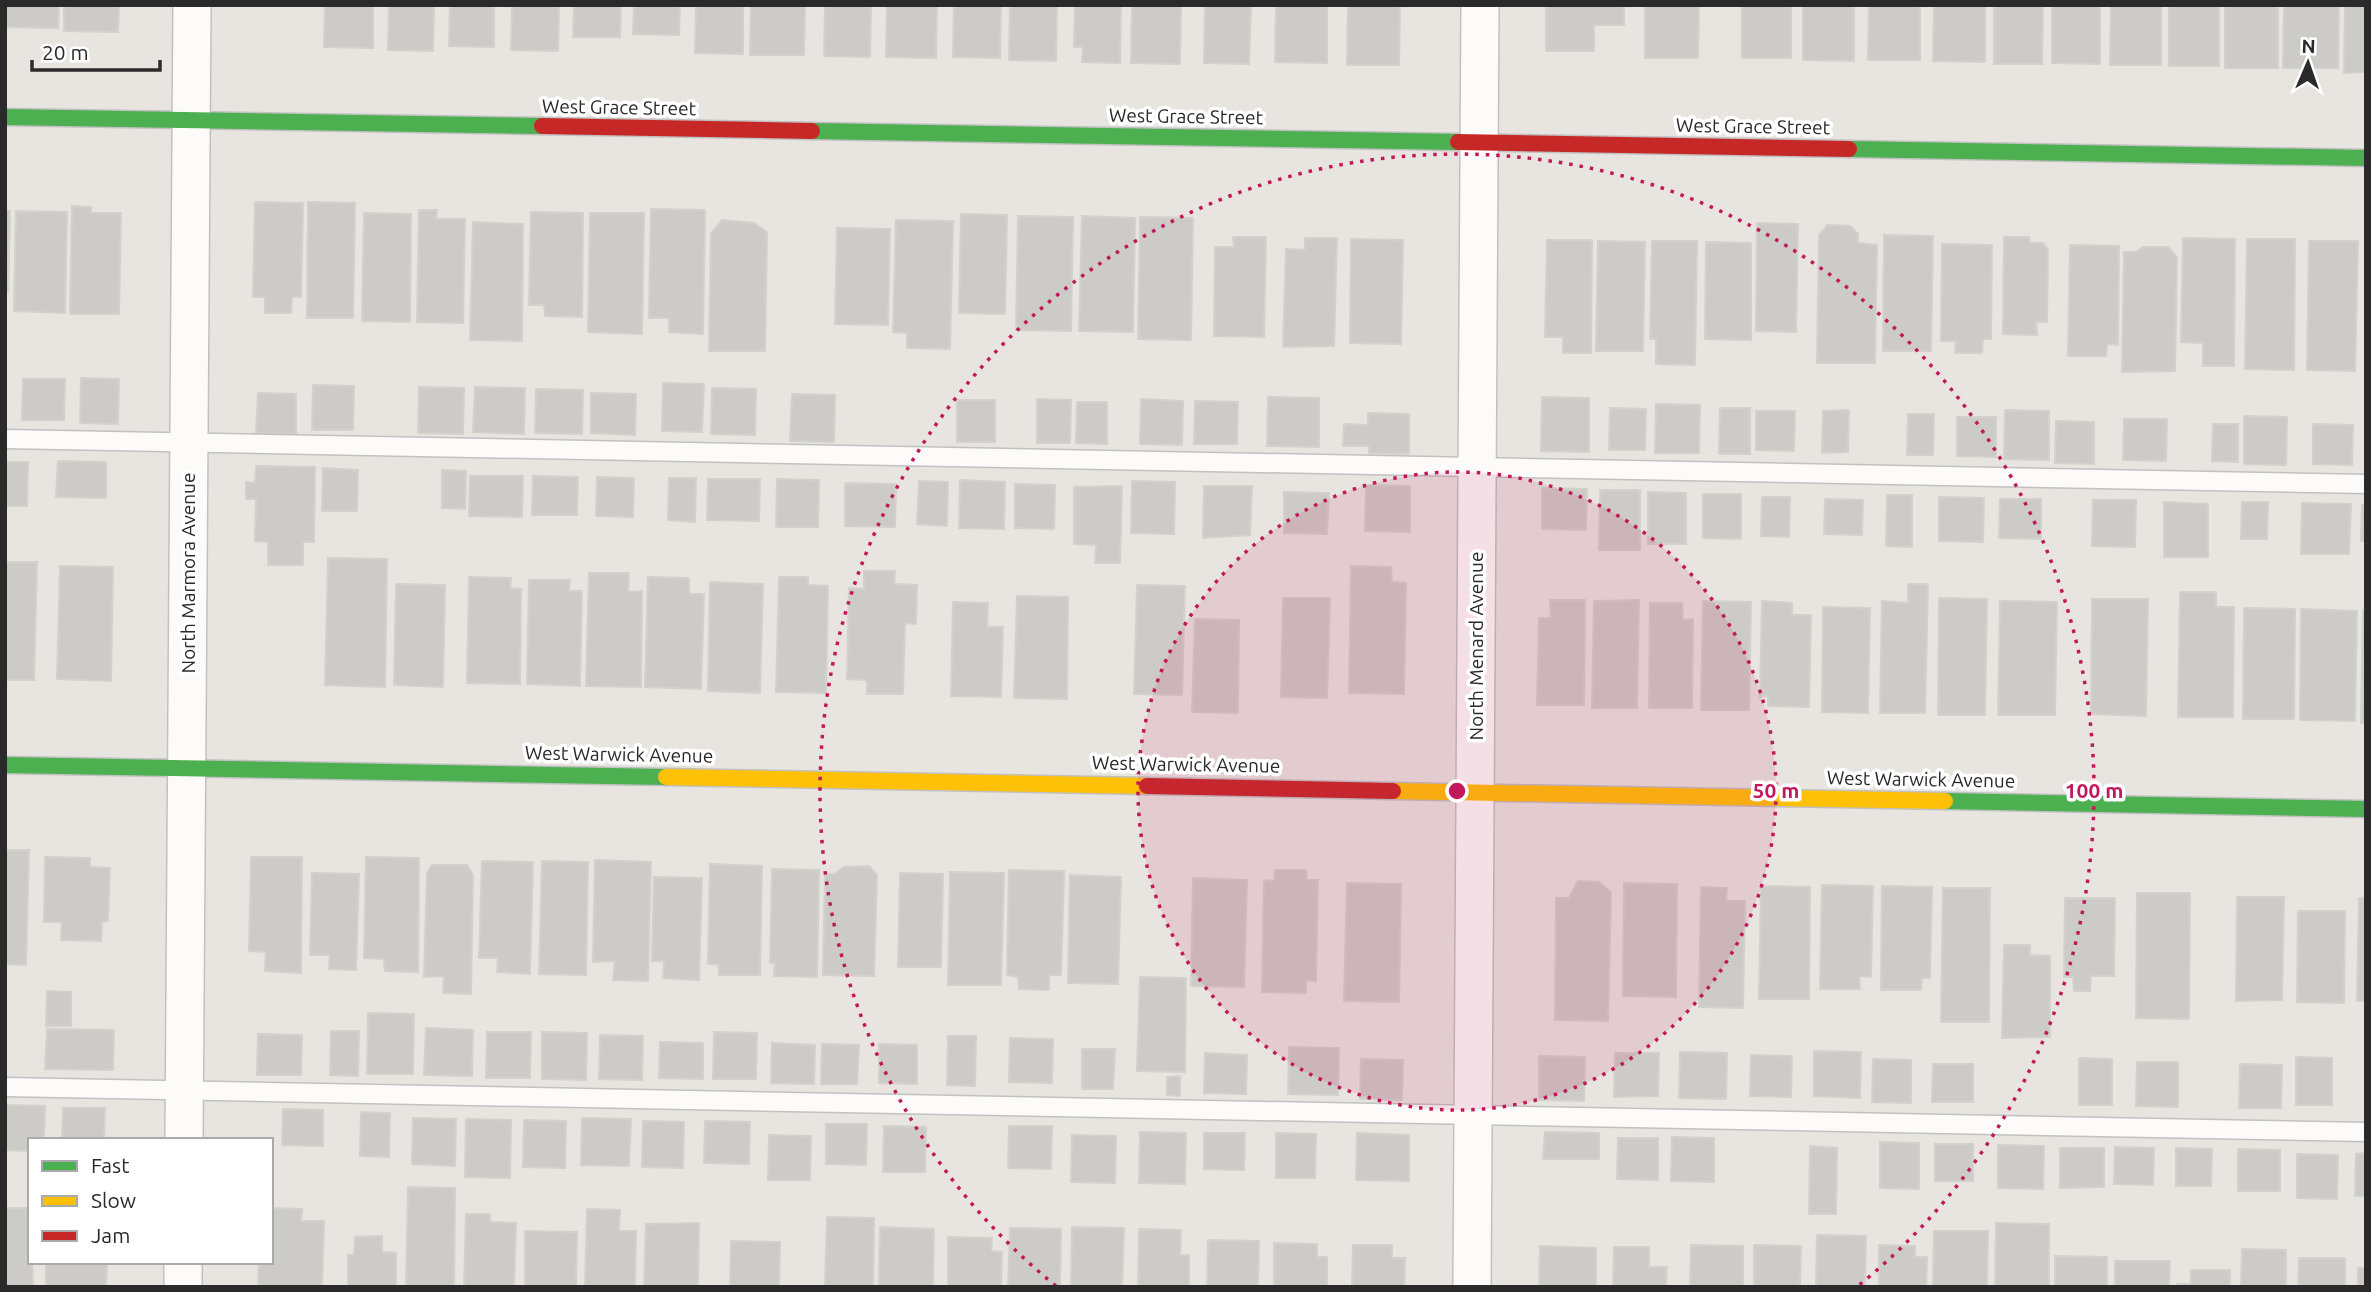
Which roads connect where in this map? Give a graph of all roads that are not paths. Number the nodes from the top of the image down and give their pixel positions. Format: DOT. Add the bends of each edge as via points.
graph roads {
  1 [pos="192,5"];
  2 [pos="1480,5"];
  3 [pos="5,117"];
  4 [pos="191,121"];
  5 [pos="1479,142"];
  6 [pos="2366,158"];
  7 [pos="5,439"];
  8 [pos="189,442"];
  9 [pos="1478,467"];
  10 [pos="2366,484"];
  11 [pos="5,765"];
  12 [pos="187,768"];
  13 [pos="1475,790"];
  14 [pos="2366,809"];
  15 [pos="5,1087"];
  16 [pos="184,1090"];
  17 [pos="1474,1115"];
  18 [pos="2366,1132"];
  19 [pos="184,1138"];
  20 [pos="183,1264"];
  21 [pos="183,1287"];
  22 [pos="1472,1287"];
  1 -- 4 [label="street, North Marmora Avenue"];
  2 -- 5 [label="street, North Menard Avenue"];
  3 -- 4 [label="street, West Grace Street"];
  4 -- 5 [label="street, West Grace Street"];
  4 -- 8 [label="street, North Marmora Avenue"];
  5 -- 6 [label="street, West Grace Street"];
  5 -- 9 [label="street, North Menard Avenue"];
  7 -- 8 [label="lane"];
  8 -- 9 [label="lane"];
  8 -- 12 [label="street, North Marmora Avenue"];
  9 -- 10 [label="lane"];
  9 -- 13 [label="street, North Menard Avenue"];
  11 -- 12 [label="street, West Warwick Avenue"];
  12 -- 13 [label="street, West Warwick Avenue"];
  12 -- 16 [label="street, North Marmora Avenue"];
  13 -- 14 [label="street, West Warwick Avenue"];
  13 -- 17 [label="street, North Menard Avenue"];
  15 -- 16 [label="lane"];
  16 -- 17 [label="lane"];
  16 -- 19 [label="street, North Marmora Avenue"];
  17 -- 18 [label="lane"];
  17 -- 22 [label="street, North Menard Avenue"];
  20 -- 21 [label="street"];
}
